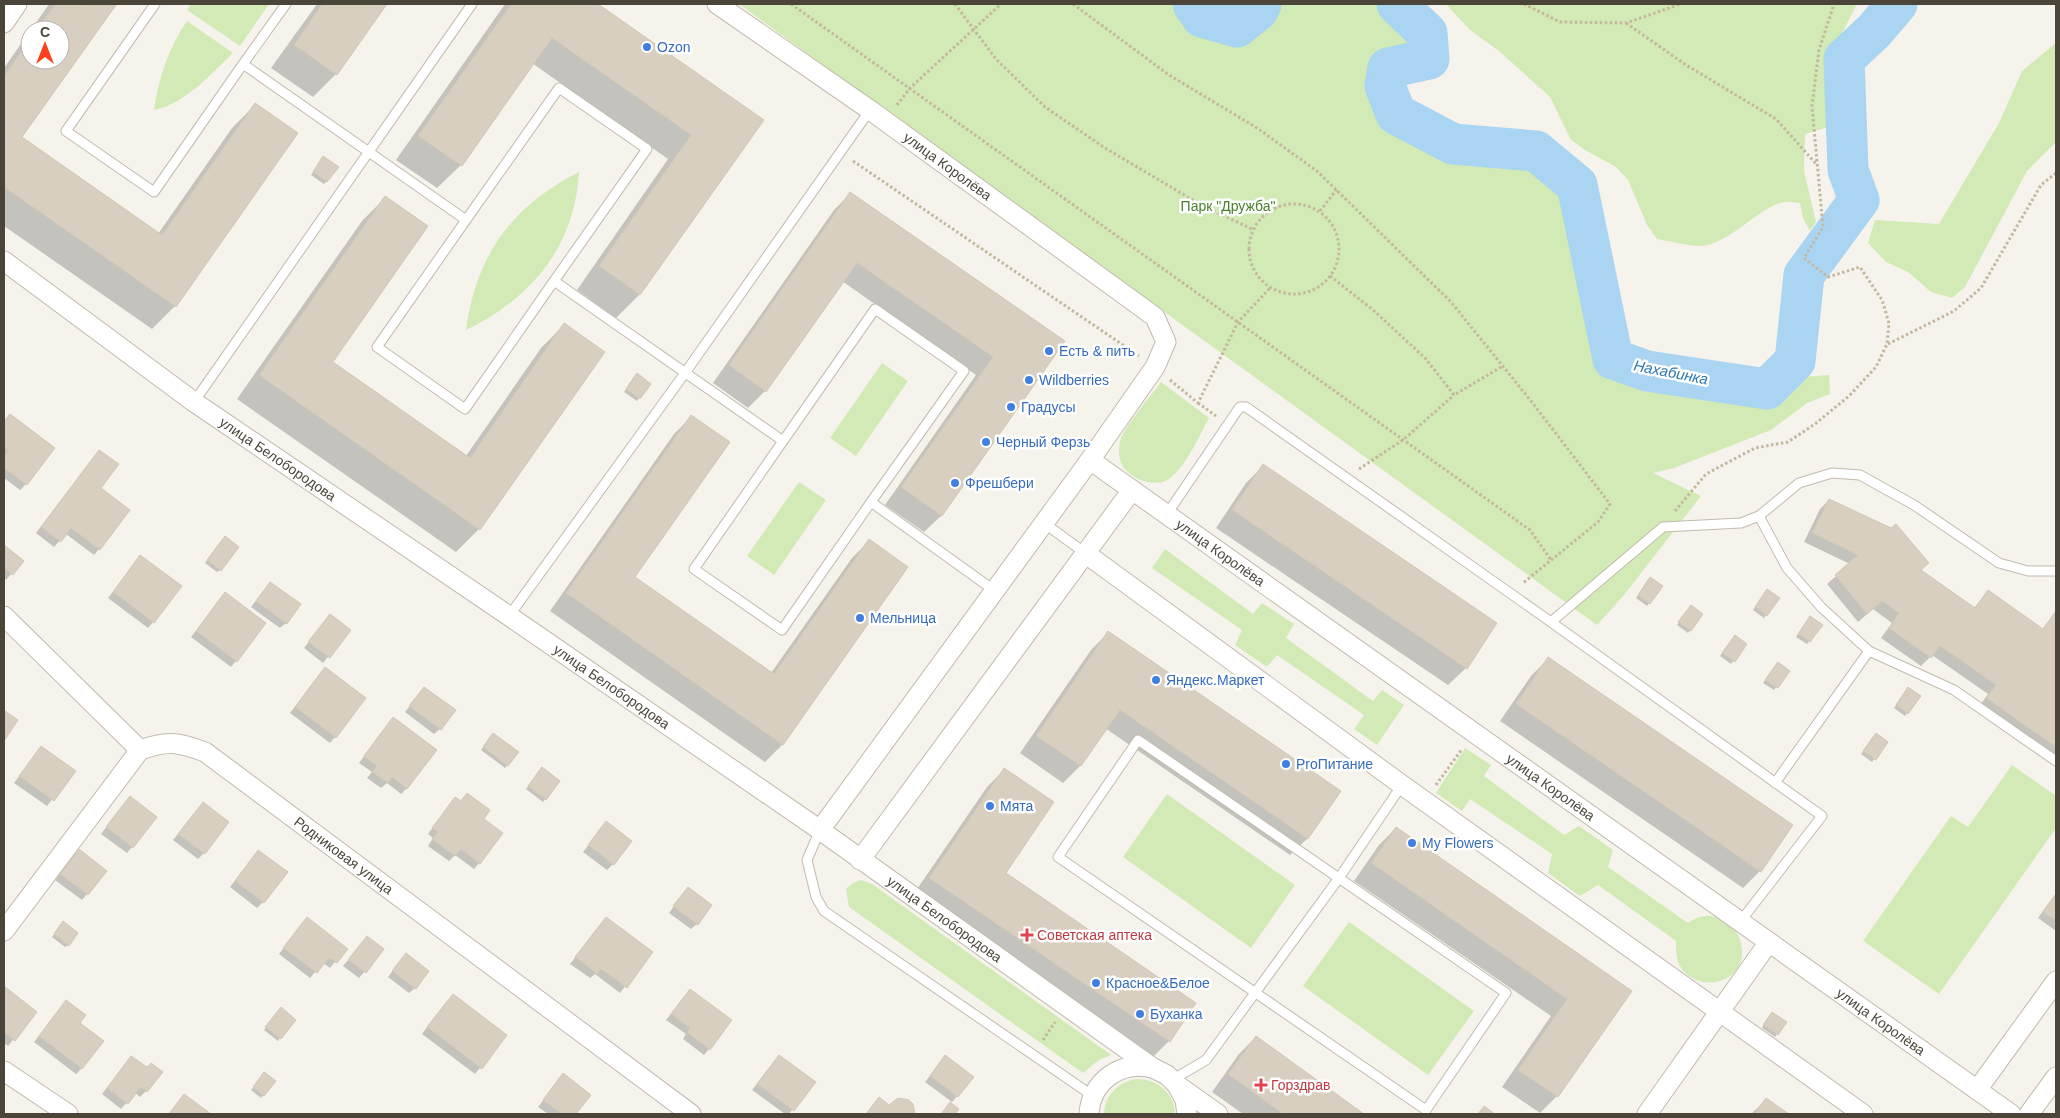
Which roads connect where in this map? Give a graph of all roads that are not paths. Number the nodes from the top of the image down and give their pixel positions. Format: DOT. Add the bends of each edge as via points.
graph roads {
  1 [pos="17,4"];
  2 [pos="155,4"];
  3 [pos="286,4"];
  4 [pos="472,4"];
  5 [pos="717,4"];
  6 [pos="4,23"];
  7 [pos="244,64"];
  8 [pos="877,116"];
  9 [pos="368,151"];
  10 [pos="466,220"];
  11 [pos="4,261"];
  12 [pos="554,282"];
  13 [pos="685,373"];
  14 [pos="194,402"];
  15 [pos="783,441"];
  16 [pos="1090,460"];
  17 [pos="1132,490"];
  18 [pos="871,502"];
  19 [pos="1166,514"];
  20 [pos="1759,516"];
  21 [pos="1044,523"];
  22 [pos="1085,553"];
  23 [pos="2056,572"];
  24 [pos="995,591"];
  25 [pos="4,616"];
  26 [pos="509,616"];
  27 [pos="1551,622"];
  28 [pos="1869,651"];
  29 [pos="140,750"];
  30 [pos="2056,761"];
  31 [pos="1775,783"];
  32 [pos="1402,785"];
  33 [pos="820,830"];
  34 [pos="860,860"];
  35 [pos="1339,878"];
  36 [pos="1740,922"];
  37 [pos="4,931"];
  38 [pos="1769,942"];
  39 [pos="2056,981"];
  40 [pos="1255,992"];
  41 [pos="1720,1012"];
  42 [pos="1153,1068"];
  43 [pos="4,1071"];
  44 [pos="2056,1077"];
  45 [pos="1175,1082"];
  46 [pos="1977,1090"];
  47 [pos="1091,1105"];
  48 [pos="68,1114"];
  49 [pos="691,1114"];
  50 [pos="1187,1114"];
  51 [pos="1218,1114"];
  52 [pos="1647,1114"];
  53 [pos="1863,1114"];
  54 [pos="2011,1114"];
  55 [pos="2029,1114"];
  1 -- 6 [label="street"];
  2 -- 7 [label="lane" via="66,131 154,192"];
  3 -- 7 [label="lane"];
  4 -- 9 [label="lane"];
  5 -- 8 [label="street, улица Королёва"];
  7 -- 9 [label="lane"];
  8 -- 13 [label="lane" via="840,152"];
  8 -- 16 [label="street, улица Королёва" via="1155,317 1166,342 1155,367"];
  9 -- 10 [label="lane"];
  9 -- 14 [label="lane"];
  10 -- 12 [label="lane" via="377,348 465,409"];
  10 -- 12 [label="lane" via="558,88 638,144 646,150"];
  11 -- 14 [label="street, улица Белобородова"];
  12 -- 13 [label="lane"];
  13 -- 15 [label="lane"];
  13 -- 26 [label="lane"];
  14 -- 26 [label="street, улица Белобородова"];
  15 -- 18 [label="lane" via="694,569 758,614 782,630"];
  15 -- 18 [label="lane" via="876,309 964,371"];
  16 -- 17 [label="street, улица Королёва"];
  16 -- 21 [label="street"];
  17 -- 19 [label="street, улица Королёва"];
  17 -- 22 [label="street"];
  18 -- 24 [label="lane"];
  19 -- 27 [label="lane" via="1240,408 1246,408"];
  19 -- 36 [label="street, улица Королёва"];
  20 -- 23 [label="lane" via="1799,483 1832,473 1860,475 1914,505 1999,563 2028,571"];
  20 -- 27 [label="lane" via="1741,523 1663,527"];
  20 -- 28 [label="lane" via="1787,568 1821,607"];
  21 -- 22 [label="lane"];
  21 -- 24 [label="street"];
  22 -- 32 [label="street"];
  22 -- 34 [label="street"];
  24 -- 33 [label="street"];
  25 -- 29 [label="street"];
  26 -- 33 [label="street, улица Белобородова"];
  27 -- 31 [label="lane"];
  28 -- 30 [label="lane" via="1954,690"];
  28 -- 31 [label="lane"];
  29 -- 37 [label="street"];
  29 -- 49 [label="street, Родниковая улица" via="180,742 205,752"];
  31 -- 36 [label="lane" via="1822,816"];
  32 -- 35 [label="lane"];
  32 -- 41 [label="street"];
  33 -- 34 [label="street, улица Белобородова"];
  33 -- 47 [label="lane" via="807,860 816,897 824,911"];
  34 -- 42 [label="street, улица Белобородова"];
  35 -- 40 [label="lane"];
  35 -- 40 [label="lane" via="1506,993 1426,1110"];
  35 -- 40 [label="lane" via="1138,740 1058,857"];
  36 -- 38 [label="street, улица Королёва"];
  38 -- 41 [label="street"];
  38 -- 46 [label="street, улица Королёва"];
  39 -- 46 [label="street"];
  40 -- 45 [label="lane" via="1206,1060"];
  41 -- 52 [label="street"];
  41 -- 53 [label="street"];
  42 -- 45 [label="street, улица Белобородова"];
  42 -- 47 [label="street" via="1121,1069 1107,1077"];
  43 -- 48 [label="street"];
  44 -- 55 [label="street"];
  45 -- 50 [label="street" via="1185,1100"];
  45 -- 51 [label="street, улица Белобородова"];
  46 -- 54 [label="street, улица Королёва"];
}
